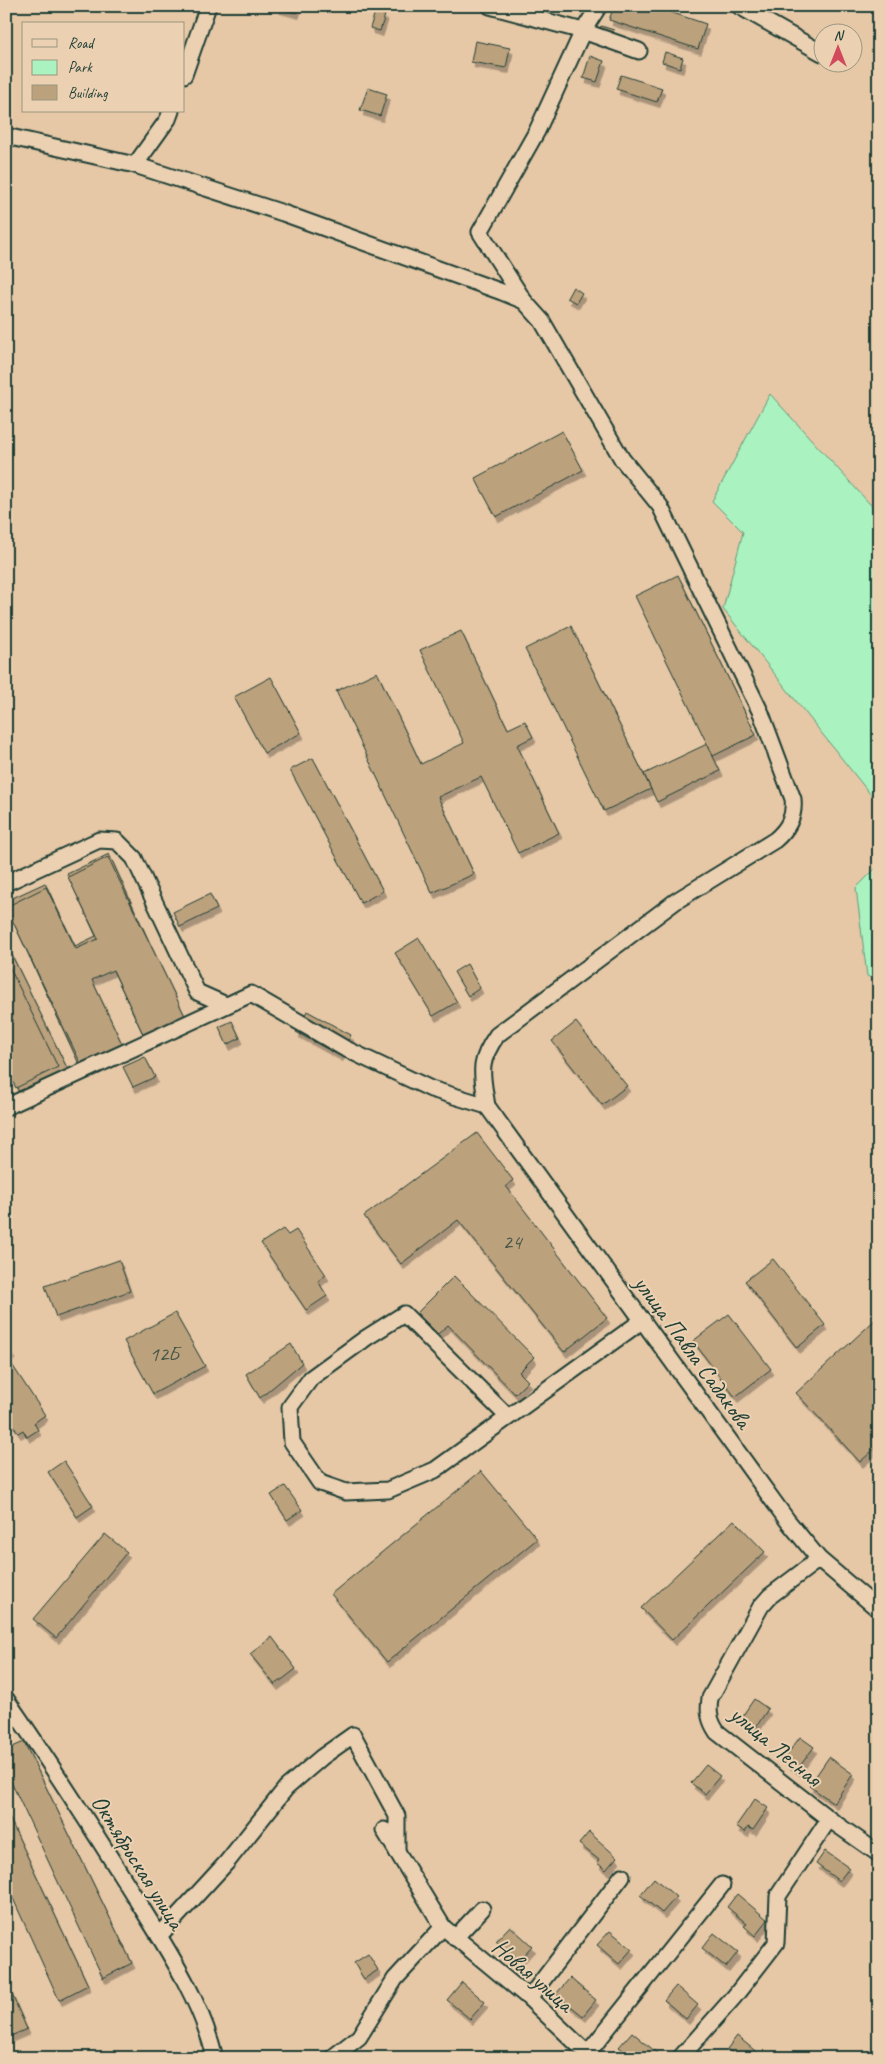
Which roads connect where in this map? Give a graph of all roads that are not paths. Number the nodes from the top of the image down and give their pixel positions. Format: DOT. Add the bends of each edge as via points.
graph roads {
  1 [pos="208,6"];
  2 [pos="490,6"];
  3 [pos="599,6"];
  4 [pos="739,6"];
  5 [pos="583,31"];
  6 [pos="812,47"];
  7 [pos="639,51"];
  8 [pos="185,72"];
  9 [pos="171,112"];
  10 [pos="6,136"];
  11 [pos="135,165"];
  12 [pos="524,301"];
  13 [pos="6,882"];
  14 [pos="226,1005"];
  15 [pos="487,1106"];
  16 [pos="6,1108"];
  17 [pos="642,1320"];
  18 [pos="508,1418"];
  19 [pos="818,1559"];
  20 [pos="879,1610"];
  21 [pos="6,1698"];
  22 [pos="829,1819"];
  23 [pos="384,1830"];
  24 [pos="397,1852"];
  25 [pos="879,1854"];
  26 [pos="622,1876"];
  27 [pos="722,1885"];
  28 [pos="482,1909"];
  29 [pos="443,1927"];
  30 [pos="159,1936"];
  31 [pos="455,1938"];
  32 [pos="529,1998"];
  33 [pos="590,2056"];
  34 [pos="215,2058"];
  35 [pos="332,2058"];
  36 [pos="680,2058"];
  1 -- 8 [label="street"];
  2 -- 5 [label="street"];
  3 -- 5 [label="street"];
  4 -- 6 [label="street"];
  5 -- 7 [label="street"];
  5 -- 12 [label="street" via="537,131 480,232"];
  9 -- 11 [label="street"];
  10 -- 11 [label="street"];
  11 -- 12 [label="street" via="283,213"];
  12 -- 15 [label="street" via="542,321 622,460 660,506 761,713 794,808 786,830 774,840 676,901 497,1035 486,1052 482,1073"];
  13 -- 14 [label="street" via="99,840 117,841 134,858 197,992"];
  14 -- 15 [label="street" via="251,994 344,1048 431,1090"];
  14 -- 16 [label="street"];
  15 -- 17 [label="street, улица Павла Садакова"];
  17 -- 18 [label="street"];
  17 -- 19 [label="street, улица Павла Садакова"];
  18 -- 18 [label="street" via="435,1470 388,1490 346,1492 320,1483 292,1442 290,1407 311,1378 404,1314"];
  19 -- 20 [label="street, улица Павла Садакова"];
  19 -- 22 [label="street, улица Лесная" via="760,1606 710,1698 708,1712 717,1732"];
  21 -- 30 [label="street, Октябрьская улица"];
  22 -- 25 [label="street, улица Лесная"];
  22 -- 36 [label="street" via="778,1896 776,1943"];
  23 -- 24 [label="street, Новая улица"];
  24 -- 29 [label="street, Новая улица"];
  24 -- 30 [label="street" via="397,1816 353,1736 286,1788 227,1862"];
  26 -- 32 [label="street"];
  27 -- 33 [label="street"];
  28 -- 31 [label="street"];
  29 -- 31 [label="street, Новая улица"];
  29 -- 35 [label="street" via="395,1979 359,2037"];
  30 -- 34 [label="street, Октябрьская улица" via="204,2019"];
  31 -- 32 [label="street, Новая улица"];
  32 -- 33 [label="street, Новая улица"];
}
